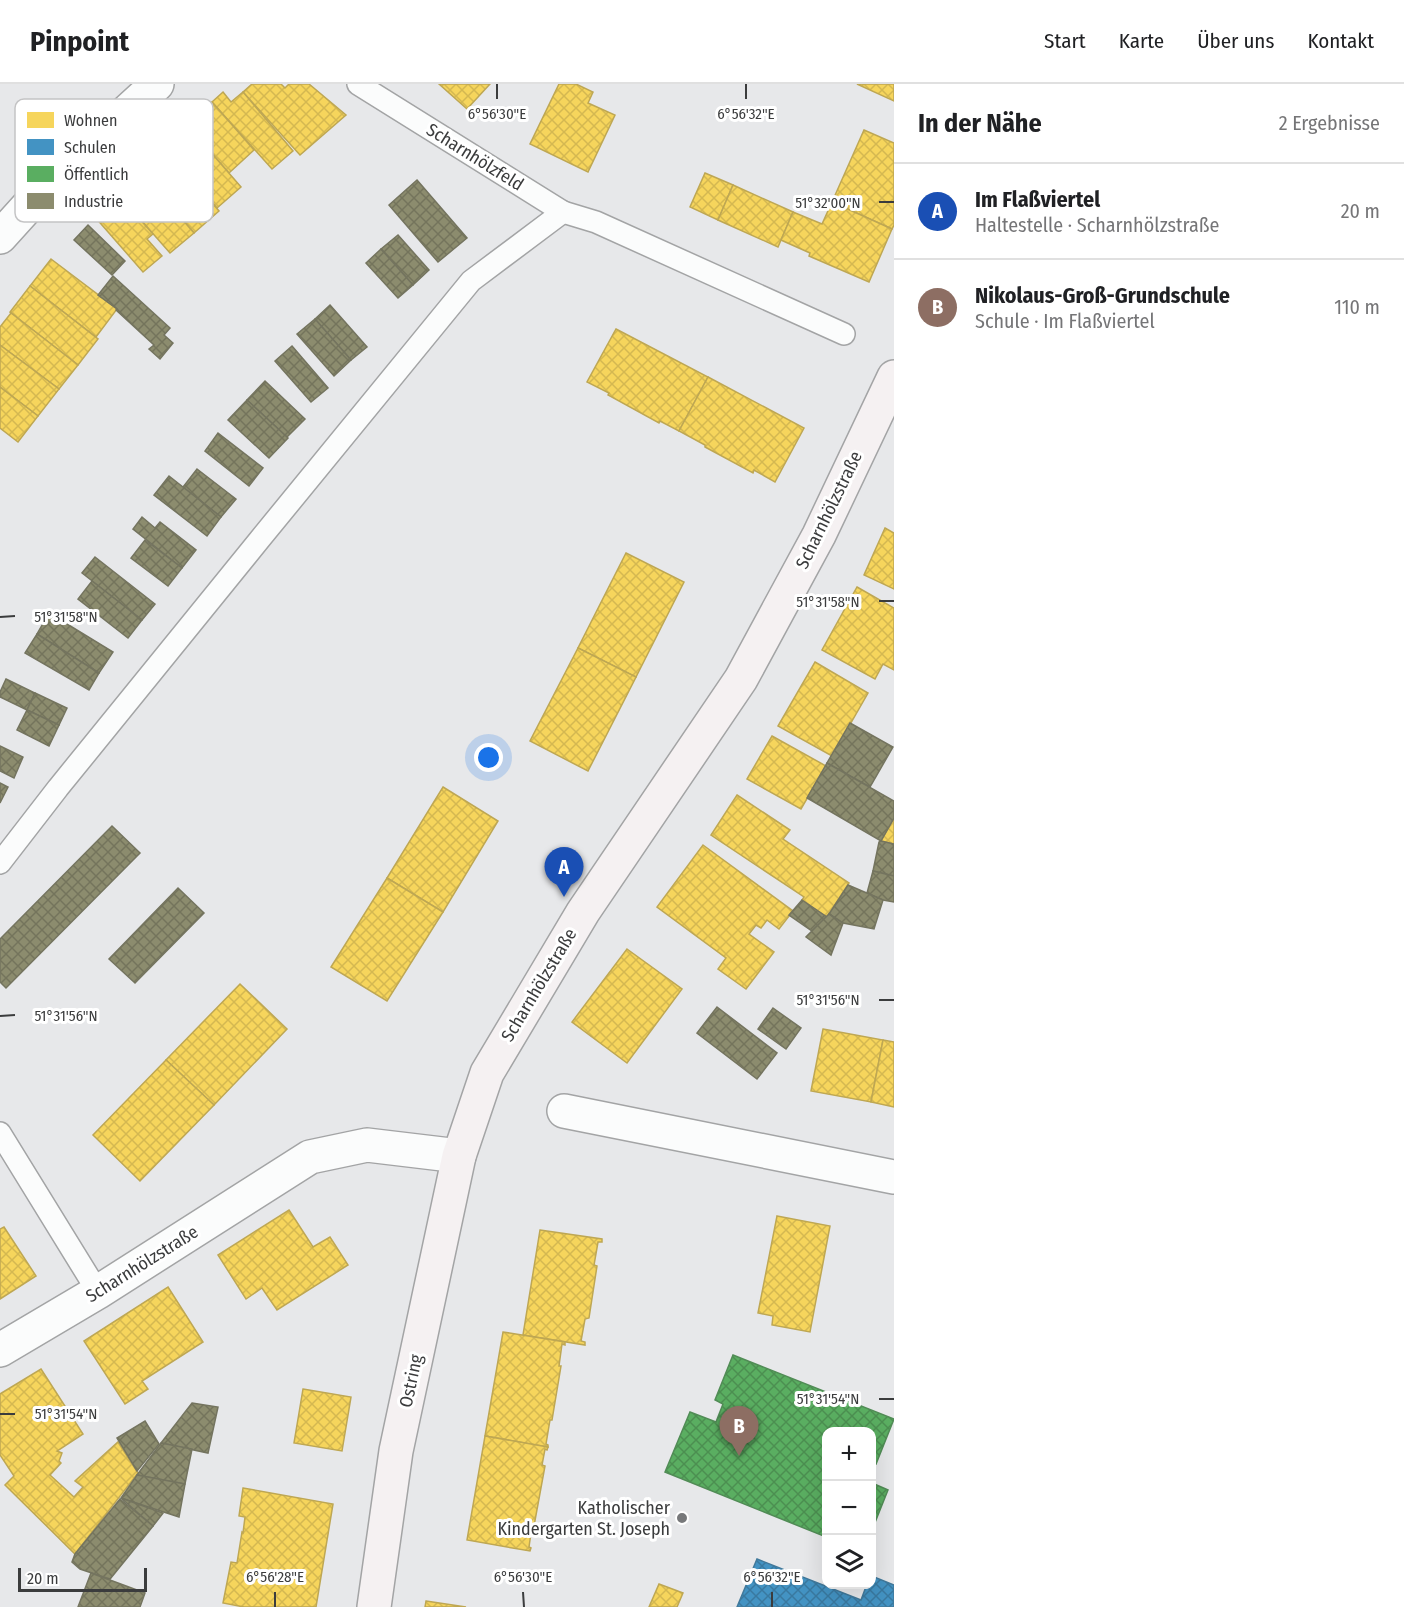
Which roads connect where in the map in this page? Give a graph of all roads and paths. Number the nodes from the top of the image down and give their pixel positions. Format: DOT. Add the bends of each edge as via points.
graph roads {
  1 [pos="157,84"];
  2 [pos="358,84"];
  3 [pos="141,99"];
  4 [pos="562,212"];
  5 [pos="15,220"];
  6 [pos="0,237"];
  7 [pos="844,334"];
  8 [pos="894,377"];
  9 [pos="0,863"];
  10 [pos="564,1111"];
  11 [pos="0,1133"];
  12 [pos="459,1156"];
  13 [pos="894,1177"];
  14 [pos="98,1292"];
  15 [pos="0,1350"];
  16 [pos="374,1607"];
  1 -- 3 [label="street"];
  2 -- 4 [label="lane, Scharnhölzfeld"];
  4 -- 7 [label="lane, Scharnhölzfeld" via="596,222"];
  4 -- 9 [label="lane" via="471,281"];
  5 -- 6 [label="street"];
  8 -- 12 [label="main road, Scharnhölzstraße" via="819,535 741,679 583,912 487,1073"];
  10 -- 13 [label="street"];
  11 -- 14 [label="lane"];
  12 -- 14 [label="street, Scharnhölzstraße" via="367,1145 310,1157"];
  12 -- 16 [label="main road, Ostring" via="396,1451"];
  14 -- 15 [label="street, Scharnhölzstraße"];
}
